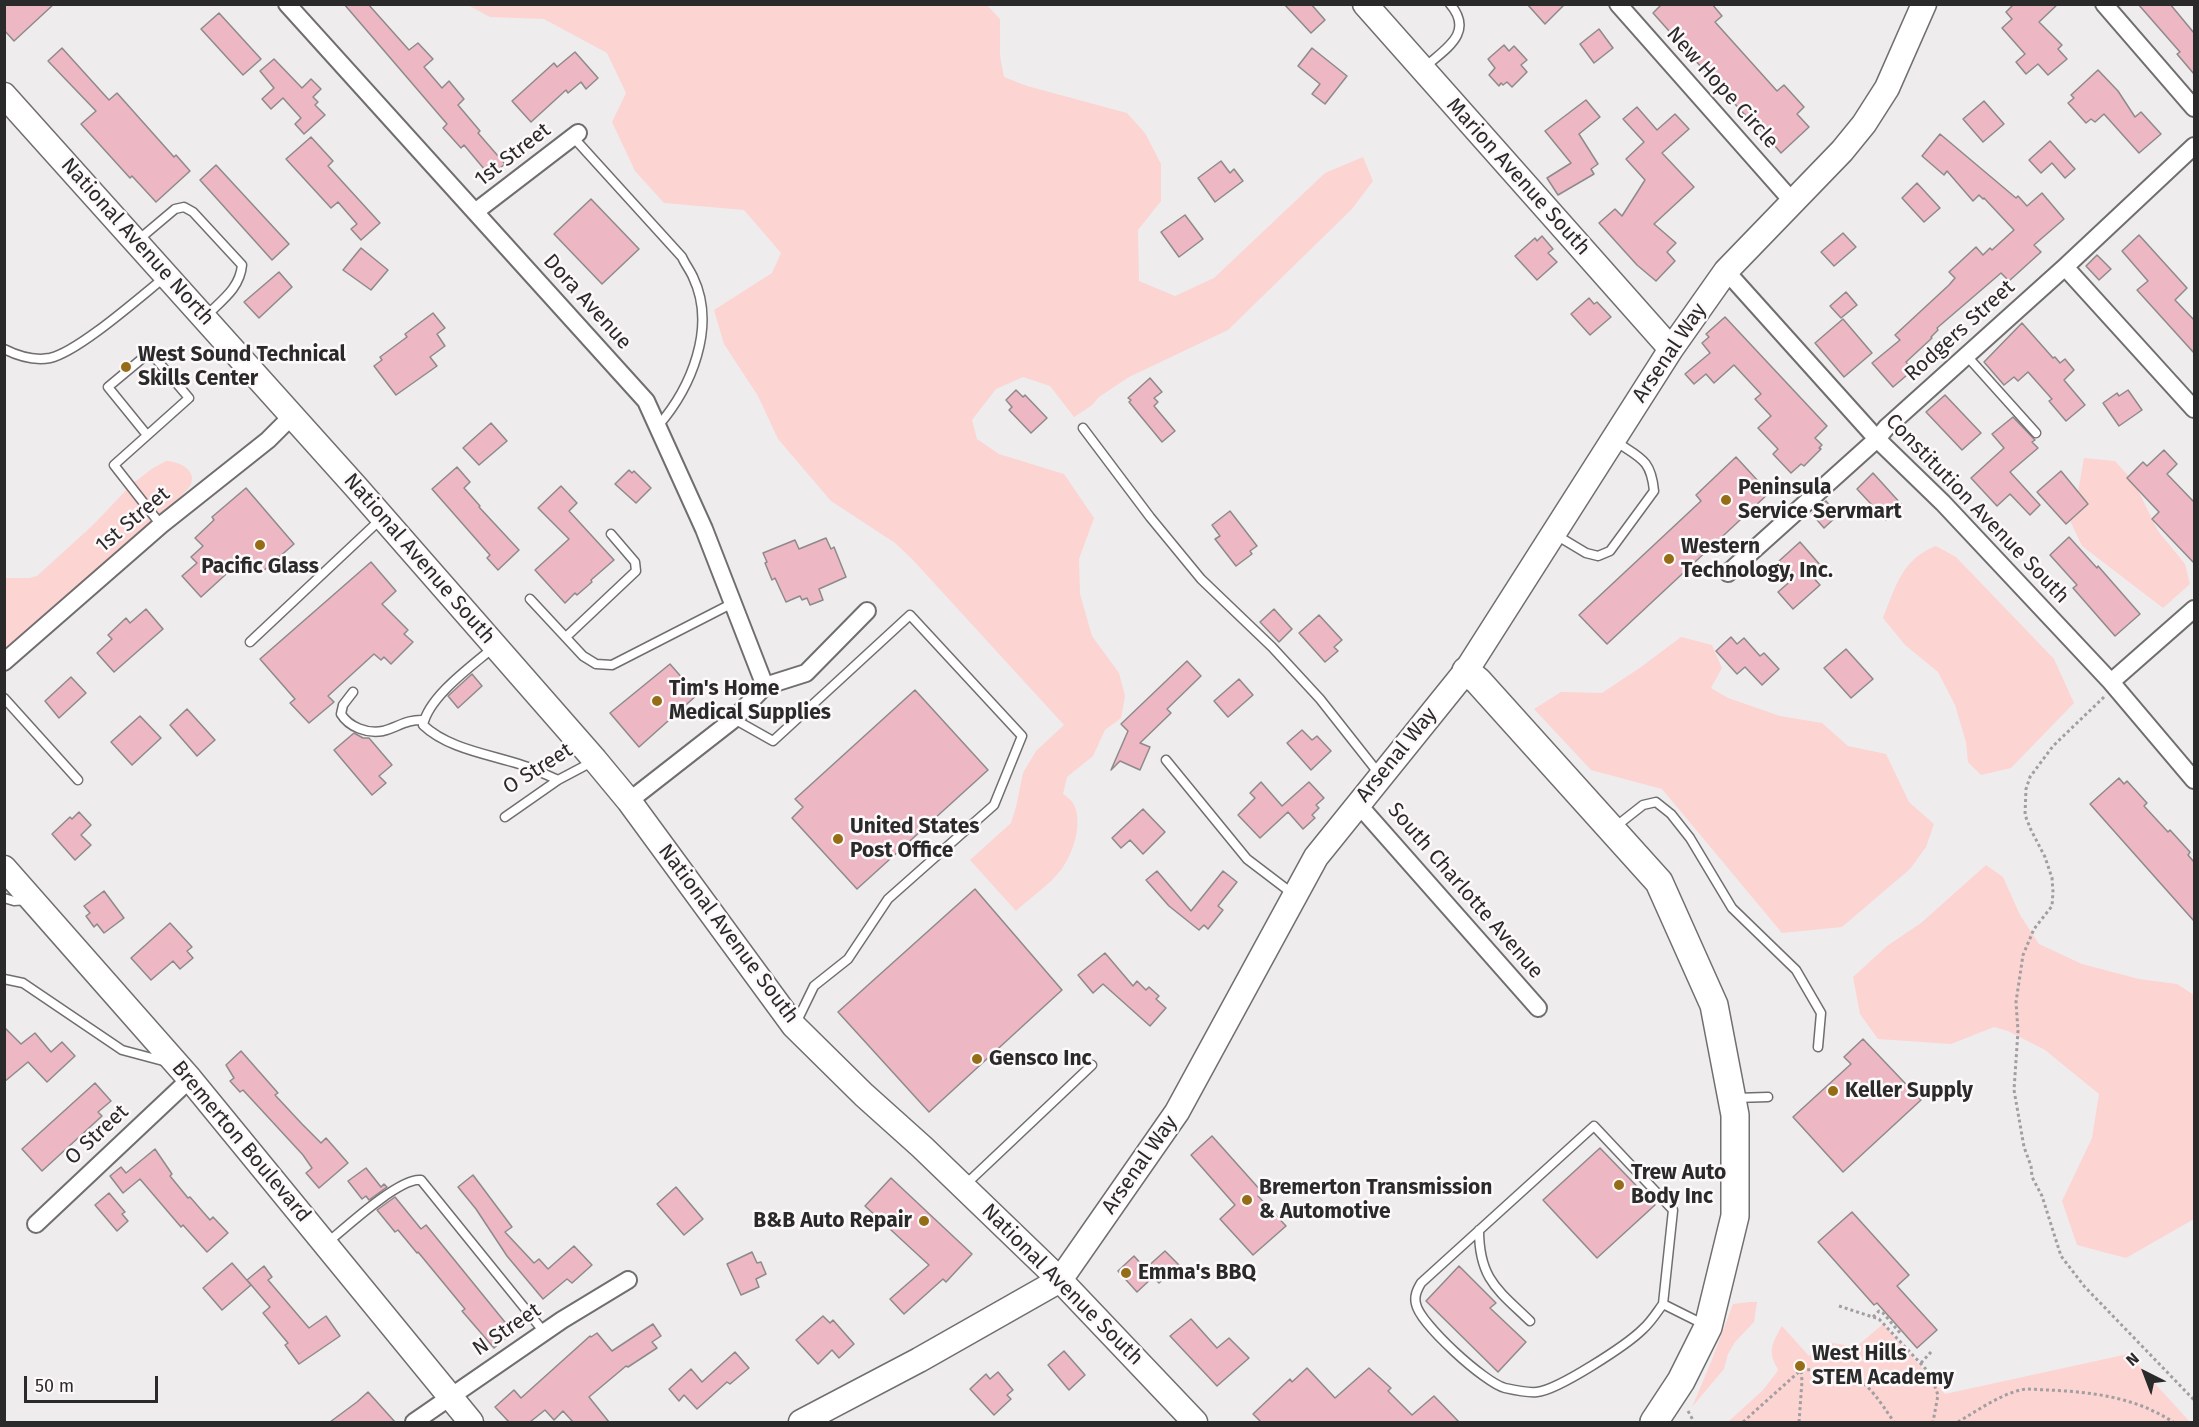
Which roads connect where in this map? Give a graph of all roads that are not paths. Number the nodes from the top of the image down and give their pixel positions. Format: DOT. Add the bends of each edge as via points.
graph roads {
  1 [pos="287,4"];
  2 [pos="1365,4"];
  3 [pos="1450,4"];
  4 [pos="1618,4"];
  5 [pos="1924,4"];
  6 [pos="2104,4"];
  7 [pos="1423,70"];
  8 [pos="4,95"];
  9 [pos="2194,108"];
  10 [pos="576,135"];
  11 [pos="2194,146"];
  12 [pos="1793,202"];
  13 [pos="475,212"];
  14 [pos="136,241"];
  15 [pos="2065,267"];
  16 [pos="1726,271"];
  17 [pos="167,275"];
  18 [pos="205,318"];
  19 [pos="4,349"];
  20 [pos="1671,349"];
  21 [pos="1966,356"];
  22 [pos="2194,409"];
  23 [pos="292,416"];
  24 [pos="657,427"];
  25 [pos="1083,429"];
  26 [pos="2036,433"];
  27 [pos="147,435"];
  28 [pos="1877,439"];
  29 [pos="1613,440"];
  30 [pos="382,517"];
  31 [pos="161,525"];
  32 [pos="1554,533"];
  33 [pos="611,534"];
  34 [pos="1728,573"];
  35 [pos="530,600"];
  36 [pos="733,603"];
  37 [pos="2194,609"];
  38 [pos="867,611"];
  39 [pos="566,637"];
  40 [pos="250,642"];
  41 [pos="495,645"];
  42 [pos="4,662"];
  43 [pos="1466,670"];
  44 [pos="2111,682"];
  45 [pos="765,686"];
  46 [pos="353,692"];
  47 [pos="4,698"];
  48 [pos="734,719"];
  49 [pos="424,720"];
  50 [pos="595,760"];
  51 [pos="1166,760"];
  52 [pos="1380,775"];
  53 [pos="78,780"];
  54 [pos="558,780"];
  55 [pos="2194,780"];
  56 [pos="629,801"];
  57 [pos="1357,803"];
  58 [pos="505,817"];
  59 [pos="1611,830"];
  60 [pos="4,868"];
  61 [pos="1294,896"];
  62 [pos="4,898"];
  63 [pos="32,899"];
  64 [pos="4,979"];
  65 [pos="1538,1008"];
  66 [pos="794,1026"];
  67 [pos="1818,1047"];
  68 [pos="1092,1065"];
  69 [pos="184,1072"];
  70 [pos="1768,1097"];
  71 [pos="1732,1098"];
  72 [pos="963,1186"];
  73 [pos="36,1224"];
  74 [pos="1479,1230"];
  75 [pos="325,1245"];
  76 [pos="628,1280"];
  77 [pos="1060,1280"];
  78 [pos="1663,1304"];
  79 [pos="1530,1321"];
  80 [pos="1708,1327"];
  81 [pos="544,1332"];
  82 [pos="450,1398"];
  83 [pos="1191,1421"];
  84 [pos="414,1422"];
  85 [pos="471,1422"];
  86 [pos="801,1422"];
  87 [pos="1654,1422"];
  1 -- 13 [label="street, Dora Avenue"];
  2 -- 7 [label="main road, Marion Avenue South"];
  3 -- 7 [label="lane" via="1461,27 1458,38"];
  4 -- 12 [label="street, New Hope Circle"];
  5 -- 12 [label="main road, Arsenal Way" via="1887,87 1864,124"];
  6 -- 9 [label="street"];
  7 -- 20 [label="main road, Marion Avenue South"];
  8 -- 14 [label="main road, National Avenue North"];
  10 -- 13 [label="street, 1st Street"];
  10 -- 24 [label="lane" via="682,257 694,278 702,327 700,344 680,397"];
  11 -- 15 [label="street, Rodgers Street"];
  12 -- 16 [label="main road, Arsenal Way"];
  13 -- 24 [label="street, Dora Avenue" via="646,401"];
  14 -- 17 [label="main road, National Avenue North"];
  14 -- 18 [label="lane" via="175,209 183,207 193,212 242,265 241,278 233,290"];
  15 -- 21 [label="street, Rodgers Street"];
  15 -- 22 [label="street"];
  16 -- 20 [label="main road, Arsenal Way"];
  16 -- 28 [label="street, Constitution Avenue South"];
  17 -- 18 [label="main road, National Avenue North"];
  17 -- 19 [label="lane" via="81,342 52,358 21,356"];
  18 -- 23 [label="main road, National Avenue North"];
  20 -- 29 [label="main road, Arsenal Way"];
  21 -- 26 [label="lane"];
  21 -- 28 [label="street, Rodgers Street"];
  23 -- 30 [label="main road, National Avenue South"];
  23 -- 31 [label="street, 1st Street" via="268,440"];
  24 -- 36 [label="street, Dora Avenue"];
  25 -- 52 [label="lane" via="1201,579 1320,699"];
  27 -- 27 [label="lane" via="189,398 150,352 108,387"];
  27 -- 31 [label="lane" via="114,465"];
  28 -- 34 [label="street, Rodgers Street"];
  28 -- 44 [label="street, Constitution Avenue South"];
  29 -- 32 [label="main road, Arsenal Way"];
  29 -- 32 [label="lane" via="1646,462 1654,491 1610,551 1598,556 1586,553"];
  30 -- 40 [label="lane"];
  30 -- 41 [label="main road, National Avenue South"];
  31 -- 42 [label="street, 1st Street"];
  32 -- 43 [label="main road, Arsenal Way"];
  33 -- 39 [label="lane" via="635,562 636,571"];
  35 -- 39 [label="lane"];
  36 -- 39 [label="lane" via="612,664 596,664"];
  36 -- 45 [label="street, Dora Avenue"];
  37 -- 44 [label="street"];
  38 -- 45 [label="street" via="806,674"];
  41 -- 49 [label="lane" via="454,680"];
  41 -- 50 [label="main road, National Avenue South"];
  43 -- 52 [label="main road, Arsenal Way"];
  43 -- 59 [label="main road"];
  44 -- 55 [label="street, Constitution Avenue South"];
  45 -- 48 [label="street"];
  46 -- 49 [label="lane" via="341,714 358,729 384,731 412,719"];
  47 -- 53 [label="lane"];
  48 -- 56 [label="street"];
  48 -- 66 [label="lane" via="773,741 910,615 1022,736 994,805 888,899 848,959 814,986"];
  49 -- 54 [label="lane" via="423,725 430,732 461,746"];
  50 -- 54 [label="lane, O Street"];
  50 -- 56 [label="main road, National Avenue South"];
  51 -- 61 [label="lane" via="1247,859"];
  52 -- 57 [label="main road, Arsenal Way"];
  54 -- 58 [label="lane, O Street"];
  56 -- 66 [label="main road, National Avenue South"];
  57 -- 61 [label="main road, Arsenal Way" via="1316,857"];
  57 -- 65 [label="street, South Charlotte Avenue"];
  59 -- 67 [label="lane" via="1643,805 1656,802 1671,814 1732,908 1796,970 1821,1013"];
  59 -- 71 [label="main road" via="1659,882 1714,1005"];
  60 -- 63 [label="main road, Bremerton Boulevard"];
  61 -- 77 [label="main road, Arsenal Way" via="1177,1112"];
  62 -- 63 [label="lane"];
  63 -- 69 [label="main road, Bremerton Boulevard"];
  64 -- 69 [label="lane" via="22,983 122,1050"];
  66 -- 72 [label="main road, National Avenue South"];
  68 -- 72 [label="lane"];
  69 -- 73 [label="street, O Street"];
  69 -- 75 [label="main road, Bremerton Boulevard"];
  70 -- 71 [label="lane"];
  71 -- 80 [label="main road" via="1735,1215"];
  72 -- 77 [label="main road, National Avenue South"];
  74 -- 78 [label="lane" via="1594,1126 1673,1210"];
  74 -- 78 [label="lane" via="1421,1283 1415,1294 1416,1306 1449,1346 1504,1388 1535,1393 1550,1389 1642,1331"];
  74 -- 79 [label="lane" via="1488,1278"];
  75 -- 81 [label="lane" via="381,1199 414,1179 421,1180"];
  75 -- 82 [label="main road, Bremerton Boulevard"];
  76 -- 81 [label="street, N Street"];
  77 -- 83 [label="main road, National Avenue South"];
  77 -- 86 [label="main road, Arsenal Way"];
  78 -- 80 [label="lane"];
  80 -- 87 [label="main road" via="1681,1381"];
  81 -- 82 [label="street, N Street"];
  82 -- 84 [label="street, N Street"];
  82 -- 85 [label="main road, Bremerton Boulevard"];
}
